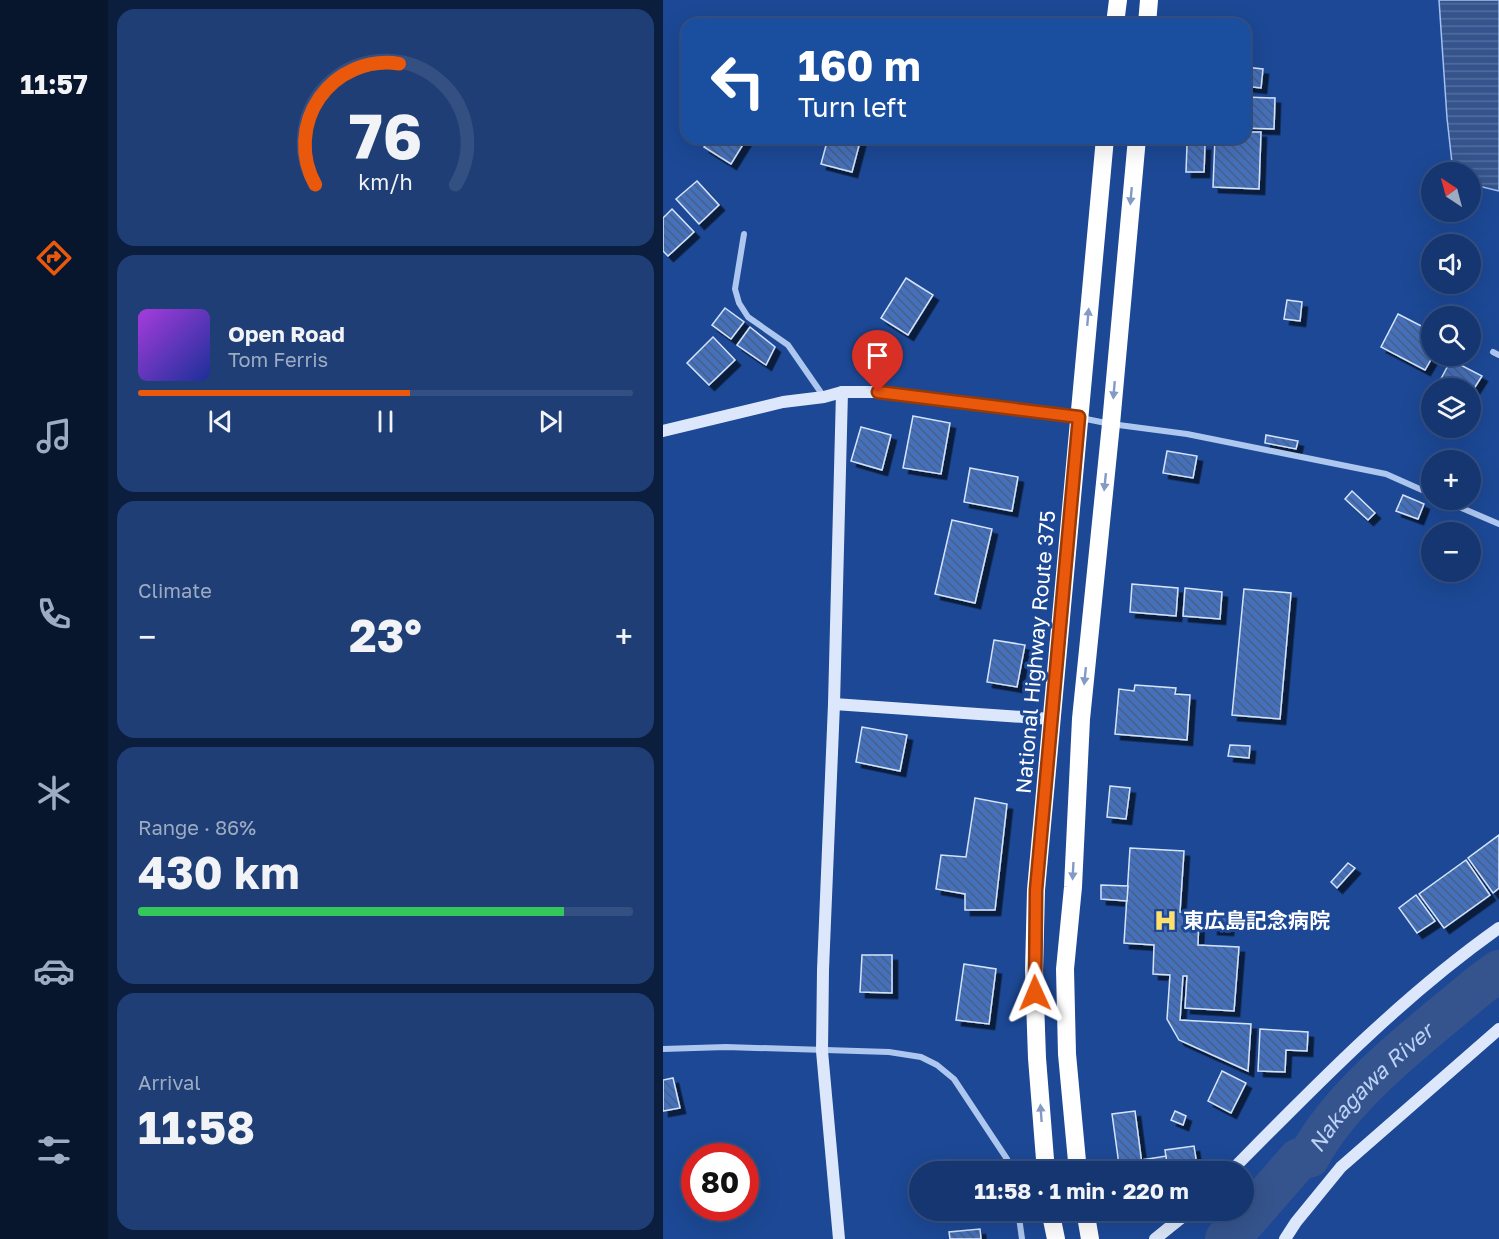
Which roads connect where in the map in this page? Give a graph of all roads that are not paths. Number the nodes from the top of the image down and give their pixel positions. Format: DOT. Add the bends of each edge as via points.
graph roads {
  1 [pos="1117,0"];
  2 [pos="1149,0"];
  3 [pos="1116,18"];
  4 [pos="1148,18"];
  5 [pos="1104,144"];
  6 [pos="1136,144"];
  7 [pos="744,234"];
  8 [pos="842,392"];
  9 [pos="824,397"];
  10 [pos="1079,417"];
  11 [pos="1111,424"];
  12 [pos="663,431"];
  13 [pos="1421,490"];
  14 [pos="1466,510"];
  15 [pos="1499,524"];
  16 [pos="834,704"];
  17 [pos="1051,719"];
  18 [pos="1499,928"];
  19 [pos="1499,1029"];
  20 [pos="663,1049"];
  21 [pos="822,1051"];
  22 [pos="1008,1161"];
  23 [pos="1045,1161"];
  24 [pos="1077,1161"];
  25 [pos="1241,1161"];
  26 [pos="1020,1221"];
  27 [pos="1052,1221"];
  28 [pos="1087,1221"];
  29 [pos="1177,1221"];
  30 [pos="839,1239"];
  31 [pos="1022,1239"];
  32 [pos="1056,1239"];
  33 [pos="1090,1239"];
  34 [pos="1155,1239"];
  35 [pos="1285,1239"];
  1 -- 3 [label="highway"];
  2 -- 4 [label="highway"];
  10 -- 5 [label="highway, National Highway Route 375, one-way"];
  6 -- 11 [label="highway, one-way"];
  7 -- 9 [label="street" via="735,289 739,303 748,317 787,345"];
  8 -- 9 [label="street"];
  8 -- 10 [label="street" via="878,392"];
  8 -- 16 [label="street"];
  9 -- 12 [label="street" via="783,402"];
  10 -- 11 [label="street"];
  10 -- 17 [label="highway, National Highway Route 375"];
  11 -- 13 [label="street" via="1187,434 1386,474"];
  11 -- 24 [label="highway, one-way" via="1081,719 1065,969 1067,1054"];
  14 -- 15 [label="street"];
  16 -- 17 [label="street"];
  16 -- 21 [label="street"];
  23 -- 17 [label="highway, National Highway Route 375, one-way" via="1034,971 1036,890"];
  18 -- 25 [label="street" via="1373,1031"];
  19 -- 35 [label="street" via="1341,1167"];
  20 -- 21 [label="street"];
  21 -- 22 [label="street" via="889,1052 921,1057 937,1065 954,1079"];
  21 -- 30 [label="street"];
  26 -- 31 [label="street"];
  27 -- 32 [label="highway"];
  28 -- 33 [label="highway"];
  29 -- 34 [label="street"];
}
